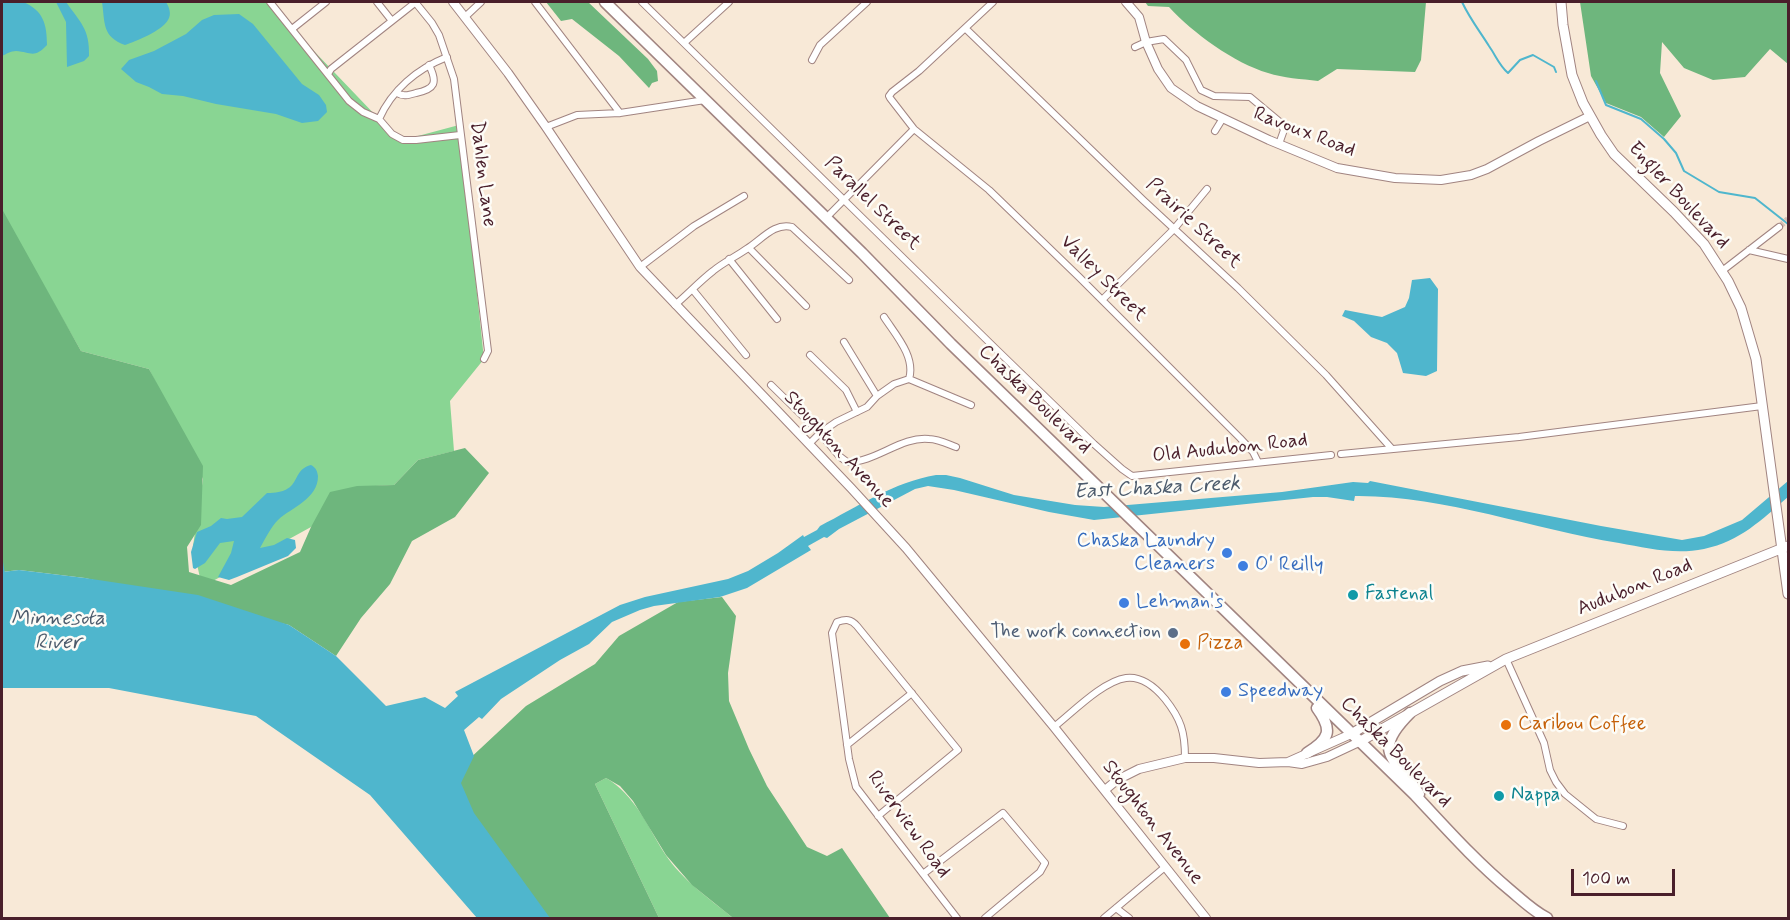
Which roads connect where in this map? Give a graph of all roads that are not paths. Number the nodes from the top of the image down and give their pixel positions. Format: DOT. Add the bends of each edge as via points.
graph roads {
  1 [pos="270,2"];
  2 [pos="326,2"];
  3 [pos="376,2"];
  4 [pos="416,2"];
  5 [pos="453,2"];
  6 [pos="481,2"];
  7 [pos="535,2"];
  8 [pos="605,2"];
  9 [pos="642,2"];
  10 [pos="729,2"];
  11 [pos="867,2"];
  12 [pos="993,2"];
  13 [pos="1126,2"];
  14 [pos="1561,2"];
  15 [pos="465,16"];
  16 [pos="392,21"];
  17 [pos="965,28"];
  18 [pos="292,29"];
  19 [pos="1146,42"];
  20 [pos="684,43"];
  21 [pos="1135,47"];
  22 [pos="447,57"];
  23 [pos="812,60"];
  24 [pos="429,65"];
  25 [pos="328,74"];
  26 [pos="397,93"];
  27 [pos="705,100"];
  28 [pos="620,112"];
  29 [pos="1590,116"];
  30 [pos="1223,118"];
  31 [pos="379,119"];
  32 [pos="546,127"];
  33 [pos="914,129"];
  34 [pos="1215,131"];
  35 [pos="460,135"];
  36 [pos="1279,144"];
  37 [pos="1207,189"];
  38 [pos="744,196"];
  39 [pos="844,200"];
  40 [pos="826,218"];
  41 [pos="1779,227"];
  42 [pos="1174,229"];
  43 [pos="748,248"];
  44 [pos="1749,250"];
  45 [pos="729,259"];
  46 [pos="1788,259"];
  47 [pos="640,267"];
  48 [pos="1722,271"];
  49 [pos="849,280"];
  50 [pos="693,290"];
  51 [pos="1102,300"];
  52 [pos="675,305"];
  53 [pos="806,306"];
  54 [pos="884,317"];
  55 [pos="777,319"];
  56 [pos="844,342"];
  57 [pos="746,355"];
  58 [pos="810,355"];
  59 [pos="484,359"];
  60 [pos="909,379"];
  61 [pos="771,385"];
  62 [pos="877,396"];
  63 [pos="971,405"];
  64 [pos="1762,406"];
  65 [pos="857,412"];
  66 [pos="820,433"];
  67 [pos="809,444"];
  68 [pos="957,447"];
  69 [pos="1392,449"];
  70 [pos="1341,454"];
  71 [pos="1331,455"];
  72 [pos="1258,462"];
  73 [pos="1132,476"];
  74 [pos="1785,547"];
  75 [pos="1788,594"];
  76 [pos="1506,659"];
  77 [pos="1496,664"];
  78 [pos="1295,680"];
  79 [pos="912,693"];
  80 [pos="1410,713"];
  81 [pos="1054,727"];
  82 [pos="1351,734"];
  83 [pos="1359,742"];
  84 [pos="847,745"];
  85 [pos="1307,753"];
  86 [pos="1185,758"];
  87 [pos="1288,762"];
  88 [pos="1104,790"];
  89 [pos="1428,810"];
  90 [pos="878,816"];
  91 [pos="1623,826"];
  92 [pos="1165,867"];
  93 [pos="922,874"];
  94 [pos="1116,908"];
  95 [pos="957,918"];
  96 [pos="984,918"];
  97 [pos="1104,918"];
  98 [pos="1129,918"];
  99 [pos="1206,918"];
  100 [pos="1547,918"];
  1 -- 18 [label="street"];
  2 -- 18 [label="street"];
  3 -- 16 [label="street"];
  4 -- 16 [label="street"];
  4 -- 22 [label="street, Dahlen Lane" via="432,22"];
  5 -- 15 [label="street, Stoughton Avenue"];
  6 -- 15 [label="street"];
  7 -- 28 [label="street"];
  8 -- 27 [label="main road, Chaska Boulevard"];
  9 -- 20 [label="street, Parallel Street"];
  10 -- 20 [label="street"];
  11 -- 23 [label="street" via="820,45"];
  12 -- 17 [label="street"];
  13 -- 19 [label="street, Ravoux Road" via="1139,17"];
  14 -- 29 [label="main road, Engler Boulevard" via="1572,75"];
  15 -- 32 [label="street, Stoughton Avenue"];
  16 -- 25 [label="street"];
  17 -- 33 [label="street, Valley Street" via="889,96"];
  17 -- 42 [label="street, Prairie Street"];
  18 -- 25 [label="street"];
  19 -- 21 [label="street"];
  19 -- 30 [label="street, Ravoux Road" via="1171,88"];
  19 -- 36 [label="street" via="1164,39 1186,60 1201,90 1214,96 1250,98 1262,106 1284,130"];
  20 -- 39 [label="street, Parallel Street"];
  22 -- 24 [label="street"];
  22 -- 35 [label="street, Dahlen Lane" via="454,79"];
  24 -- 26 [label="street" via="407,80"];
  24 -- 26 [label="street" via="434,78 430,89"];
  25 -- 31 [label="street" via="349,101"];
  26 -- 31 [label="street"];
  27 -- 28 [label="street"];
  27 -- 40 [label="main road, Chaska Boulevard"];
  28 -- 32 [label="street" via="577,115"];
  29 -- 36 [label="street, Ravoux Road" via="1487,169 1441,180 1395,178 1337,168"];
  29 -- 48 [label="main road, Engler Boulevard" via="1614,154 1697,236"];
  30 -- 34 [label="street"];
  30 -- 36 [label="street, Ravoux Road"];
  31 -- 35 [label="street" via="403,140"];
  32 -- 47 [label="street, Stoughton Avenue"];
  33 -- 39 [label="street"];
  33 -- 51 [label="street, Valley Street" via="989,190"];
  35 -- 59 [label="street, Dahlen Lane" via="488,351"];
  37 -- 42 [label="street"];
  38 -- 47 [label="street" via="694,226"];
  39 -- 40 [label="street"];
  39 -- 73 [label="street, Parallel Street"];
  40 -- 78 [label="main road, Chaska Boulevard"];
  41 -- 44 [label="street"];
  42 -- 51 [label="street"];
  42 -- 69 [label="street, Prairie Street" via="1326,375"];
  43 -- 45 [label="street"];
  43 -- 49 [label="street" via="778,227 792,227"];
  43 -- 53 [label="street"];
  44 -- 46 [label="street"];
  44 -- 48 [label="street"];
  45 -- 50 [label="street"];
  45 -- 55 [label="street"];
  47 -- 52 [label="street, Stoughton Avenue"];
  48 -- 64 [label="main road, Engler Boulevard" via="1741,308 1753,348"];
  50 -- 52 [label="street"];
  50 -- 57 [label="street"];
  51 -- 72 [label="street, Valley Street" via="1240,438"];
  52 -- 67 [label="street, Stoughton Avenue"];
  54 -- 60 [label="street" via="910,364"];
  56 -- 62 [label="street"];
  58 -- 65 [label="street" via="846,390"];
  60 -- 62 [label="street"];
  60 -- 63 [label="street"];
  61 -- 66 [label="street"];
  62 -- 65 [label="street"];
  64 -- 69 [label="street"];
  64 -- 74 [label="main road, Engler Boulevard"];
  65 -- 66 [label="street"];
  66 -- 67 [label="street"];
  66 -- 68 [label="street" via="846,462 866,460 921,439"];
  67 -- 81 [label="street, Stoughton Avenue" via="884,523"];
  69 -- 70 [label="street"];
  71 -- 72 [label="street, Old Audubon Road"];
  72 -- 73 [label="street, Old Audubon Road"];
  74 -- 75 [label="main road, Engler Boulevard"];
  74 -- 76 [label="main road, Audubon Road"];
  76 -- 77 [label="main road, Audubon Road"];
  76 -- 91 [label="street" via="1544,743 1556,782 1596,819"];
  77 -- 80 [label="main road, Audubon Road"];
  77 -- 82 [label="main road, Audubon Road" via="1462,671 1440,681"];
  78 -- 82 [label="main road, Chaska Boulevard"];
  78 -- 85 [label="main road" via="1323,716 1327,729 1323,742"];
  79 -- 84 [label="street"];
  79 -- 84 [label="street, Riverview Road" via="852,621 837,622 832,633"];
  79 -- 90 [label="street" via="958,750"];
  80 -- 83 [label="main road, Audubon Road"];
  80 -- 89 [label="main road" via="1393,732 1390,751"];
  81 -- 86 [label="street" via="1116,681 1140,680 1154,687 1177,715 1183,728"];
  81 -- 88 [label="street, Stoughton Avenue"];
  82 -- 83 [label="main road, Chaska Boulevard"];
  82 -- 85 [label="street, Audubon Road"];
  83 -- 87 [label="street, Audubon Road" via="1313,762"];
  83 -- 89 [label="main road, Chaska Boulevard"];
  84 -- 90 [label="street, Riverview Road" via="856,787"];
  85 -- 87 [label="street, Audubon Road"];
  86 -- 87 [label="street, Audubon Road"];
  86 -- 88 [label="street, Audubon Road" via="1139,769"];
  88 -- 92 [label="street, Stoughton Avenue"];
  89 -- 100 [label="main road, Chaska Boulevard" via="1499,881"];
  90 -- 93 [label="street, Riverview Road"];
  92 -- 94 [label="street"];
  92 -- 99 [label="street, Stoughton Avenue"];
  93 -- 95 [label="street, Riverview Road"];
  93 -- 96 [label="street" via="1003,813 1045,863 1040,872"];
  94 -- 97 [label="street"];
  94 -- 98 [label="street"];
}
